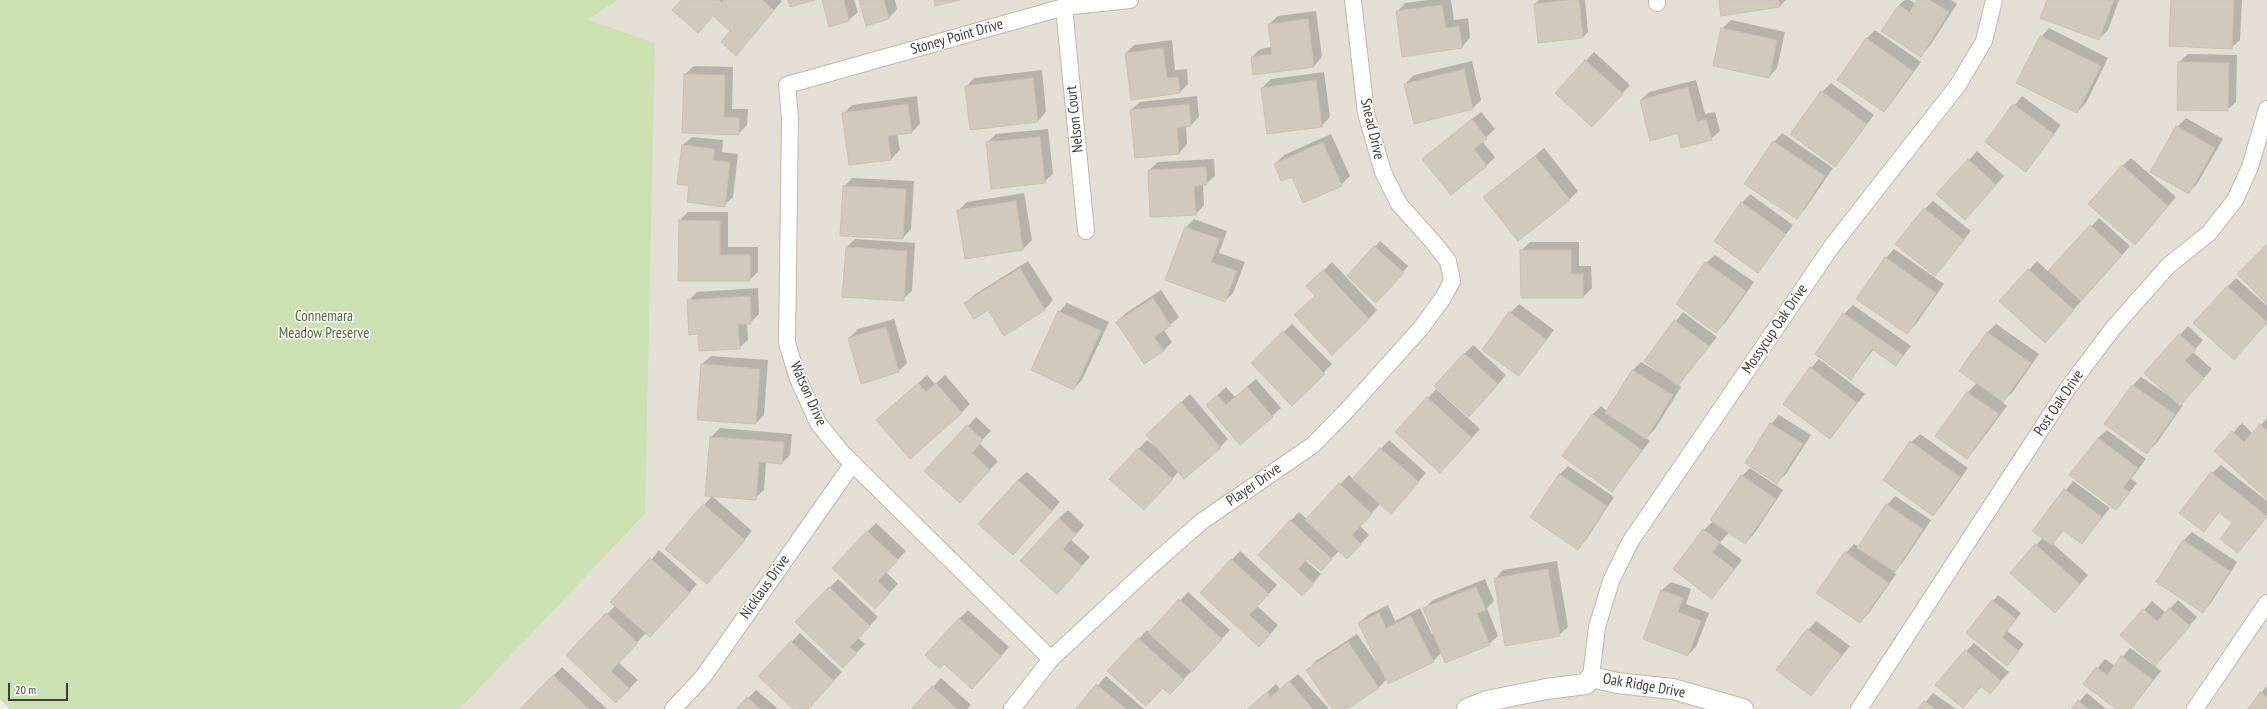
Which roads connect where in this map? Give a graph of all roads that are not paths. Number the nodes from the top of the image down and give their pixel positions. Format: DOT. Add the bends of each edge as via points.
graph roads {
  1 [pos="1130,0"];
  2 [pos="1353,0"];
  3 [pos="1994,0"];
  4 [pos="1064,7"];
  5 [pos="787,85"];
  6 [pos="2267,109"];
  7 [pos="1086,231"];
  8 [pos="1433,242"];
  9 [pos="852,463"];
  10 [pos="2267,603"];
  11 [pos="1051,659"];
  12 [pos="1591,676"];
  13 [pos="674,709"];
  14 [pos="1012,709"];
  15 [pos="1467,709"];
  16 [pos="1743,709"];
  17 [pos="1859,709"];
  18 [pos="2195,709"];
  1 -- 4 [label="street, Stoney Point Drive"];
  2 -- 8 [label="street, Snead Drive" via="1366,114 1383,172 1399,204"];
  3 -- 12 [label="street, Mossycup Oak Drive" via="1984,41 1958,85 1832,246 1630,542 1611,581 1597,627"];
  4 -- 5 [label="street, Stoney Point Drive"];
  4 -- 7 [label="street, Nelson Court"];
  5 -- 9 [label="street, Watson Drive" via="790,118 787,343 798,379 818,424"];
  6 -- 17 [label="street, Post Oak Drive" via="2250,167 2235,200 2209,233 2163,271 2114,327 2068,388"];
  8 -- 11 [label="street, Player Drive" via="1448,261 1452,281 1421,328 1350,407 1313,445 1201,522"];
  9 -- 11 [label="street, Watson Drive"];
  9 -- 13 [label="street, Nicklaus Drive" via="703,677"];
  10 -- 18 [label="street"];
  11 -- 14 [label="street, Player Drive"];
  12 -- 15 [label="street" via="1586,684 1488,700"];
  12 -- 16 [label="street, Oak Ridge Drive" via="1617,683 1673,689"];
}
